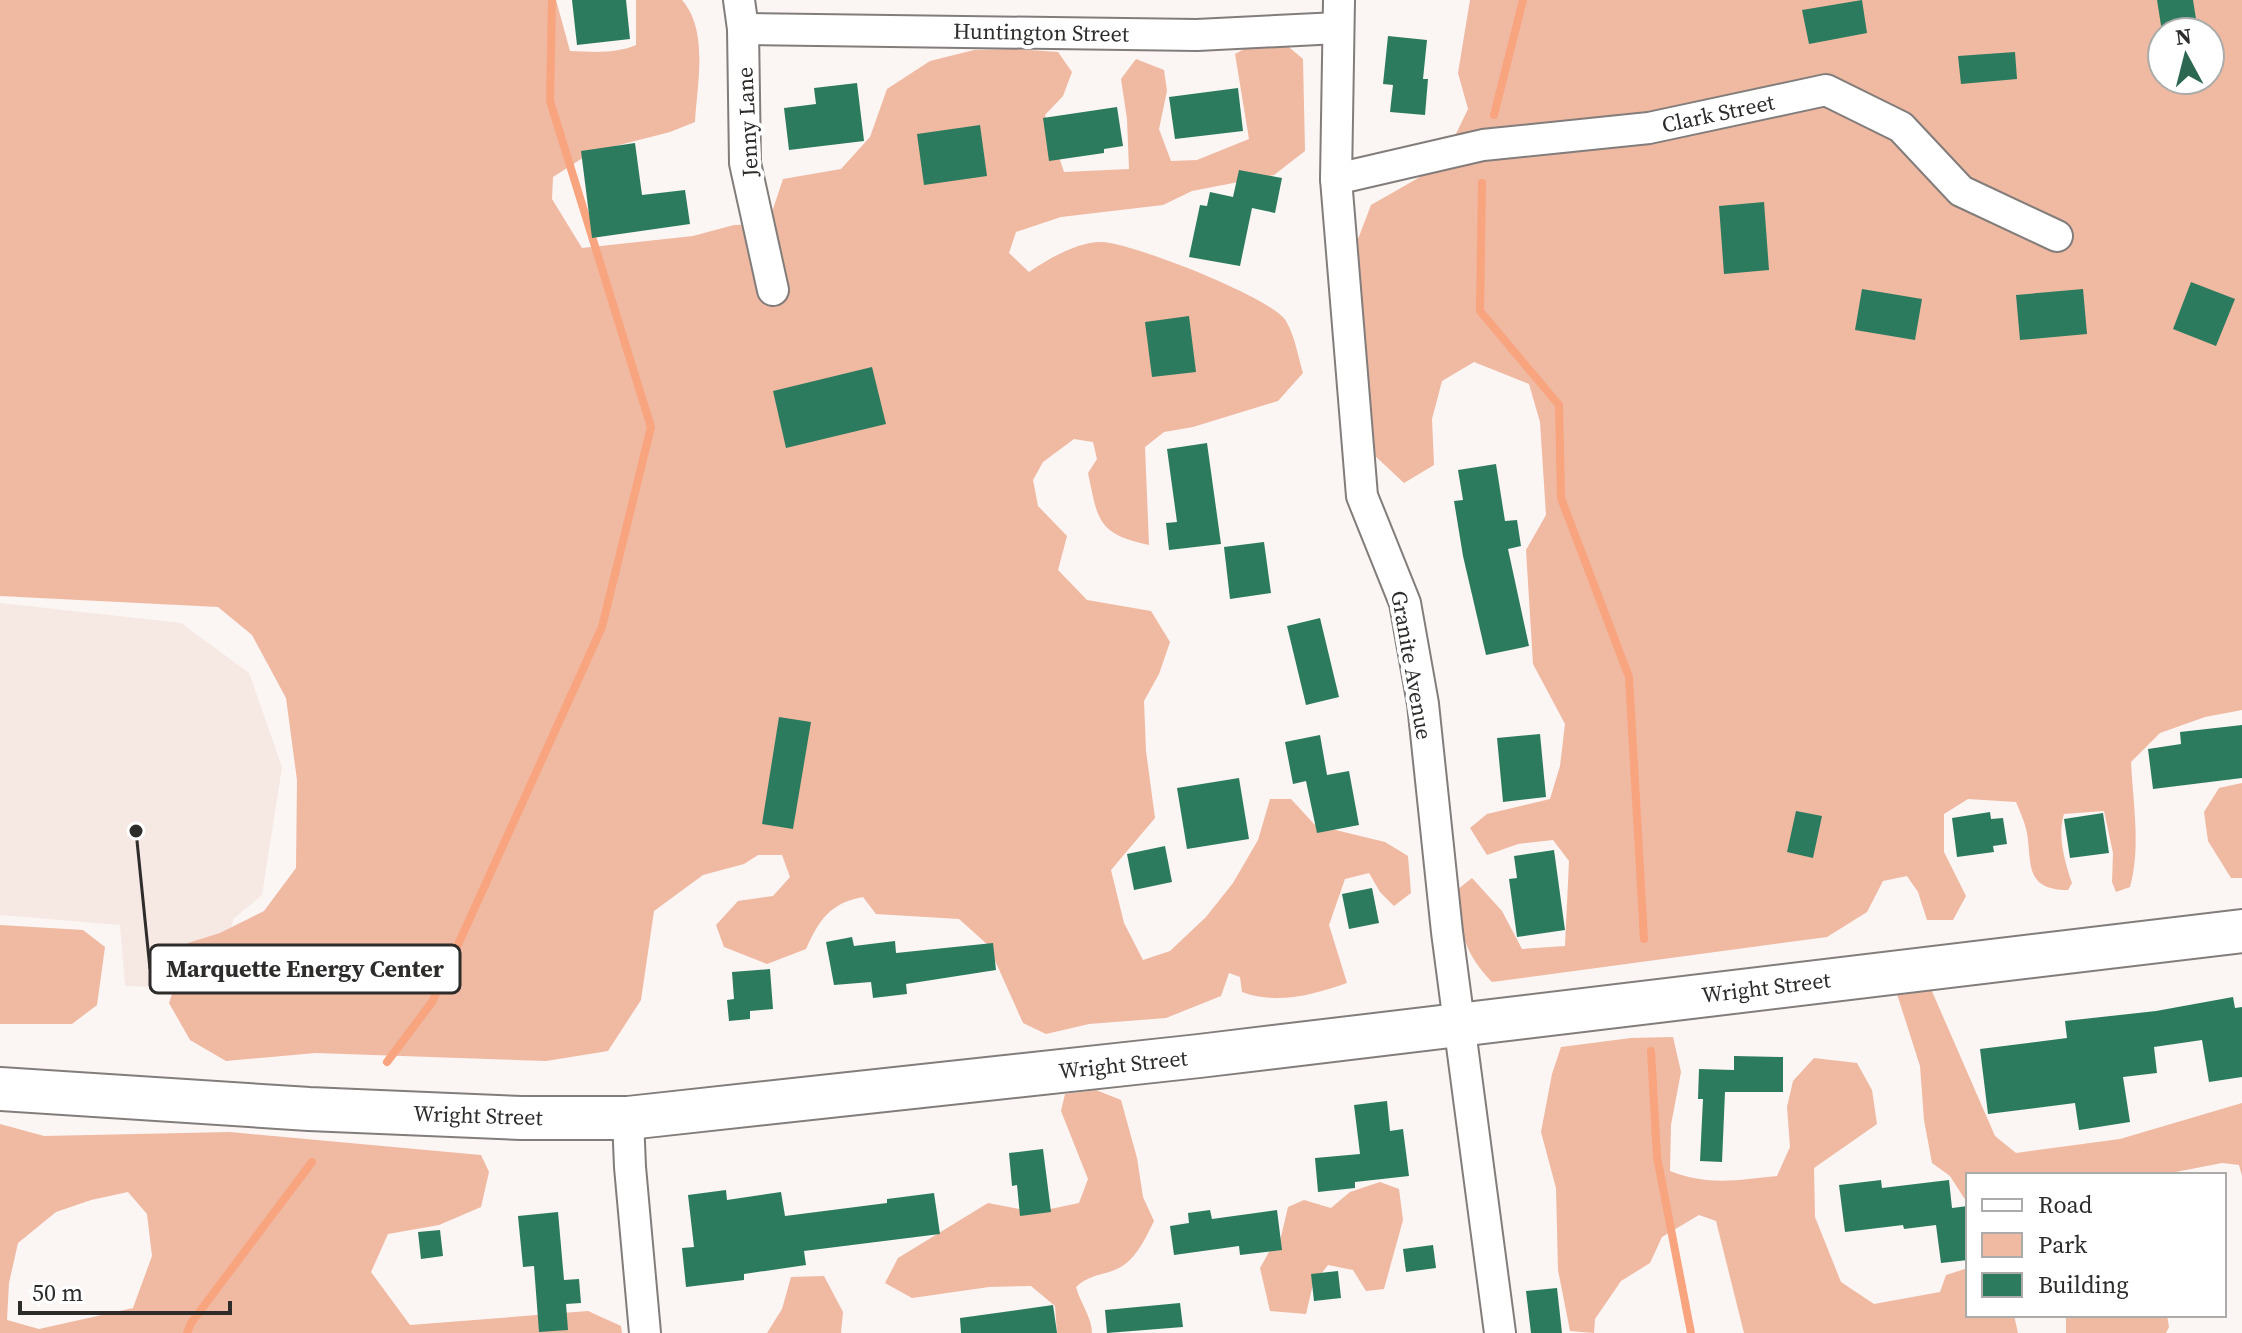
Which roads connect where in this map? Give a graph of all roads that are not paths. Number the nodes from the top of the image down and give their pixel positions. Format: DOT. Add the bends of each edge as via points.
graph roads {
  1 [pos="741,14"];
  2 [pos="1338,14"];
  3 [pos="1336,179"];
  4 [pos="2057,236"];
  5 [pos="773,290"];
  6 [pos="2242,931"];
  7 [pos="1461,1025"];
  8 [pos="0,1089"];
  9 [pos="628,1118"];
  10 [pos="645,1333"];
  11 [pos="1500,1333"];
  1 -- 2 [label="street, Huntington Street" via="1197,35"];
  1 -- 5 [label="street, Jenny Lane" via="745,163"];
  2 -- 3 [label="street, Granite Avenue"];
  3 -- 4 [label="street, Clark Street" via="1483,145 1649,128 1826,90 1901,127 1961,191"];
  3 -- 7 [label="street, Granite Avenue" via="1362,496 1405,603 1423,704"];
  6 -- 7 [label="main road, Wright Street"];
  7 -- 9 [label="main road, Wright Street"];
  7 -- 11 [label="street, Granite Avenue"];
  8 -- 9 [label="main road, Wright Street" via="309,1109"];
  9 -- 10 [label="street"];
}
